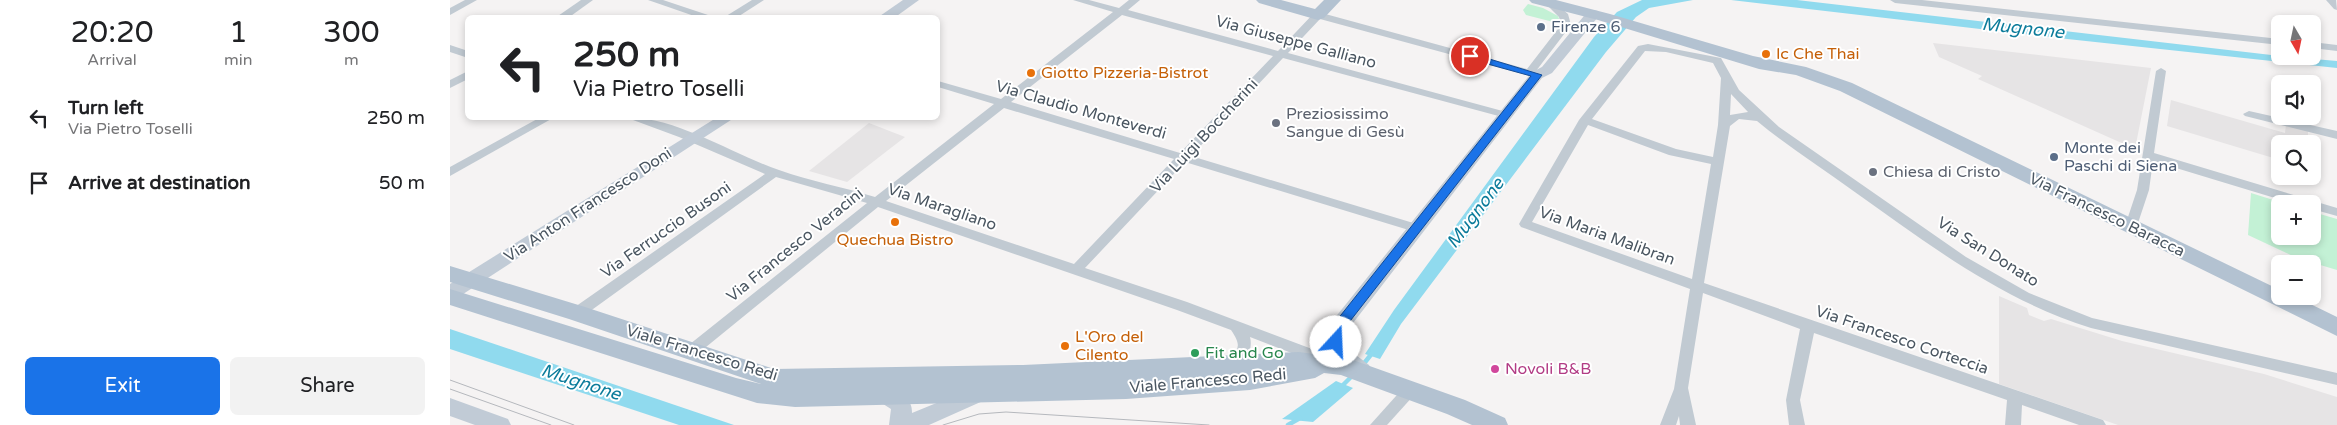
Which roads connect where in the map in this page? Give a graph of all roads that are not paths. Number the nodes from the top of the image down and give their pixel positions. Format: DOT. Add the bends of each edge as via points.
graph roads {
  1 [pos="472,0"];
  2 [pos="588,0"];
  3 [pos="653,0"];
  4 [pos="759,0"];
  5 [pos="912,0"];
  6 [pos="1078,0"];
  7 [pos="1135,0"];
  8 [pos="1264,0"];
  9 [pos="1333,0"];
  10 [pos="1606,0"];
  11 [pos="1895,0"];
  12 [pos="2331,0"];
  13 [pos="1544,2"];
  14 [pos="2337,7"];
  15 [pos="1120,11"];
  16 [pos="450,12"];
  17 [pos="565,15"];
  18 [pos="702,15"];
  19 [pos="733,15"];
  20 [pos="889,15"];
  21 [pos="1318,15"];
  22 [pos="1599,16"];
  23 [pos="2271,41"];
  24 [pos="2321,46"];
  25 [pos="450,48"];
  26 [pos="2337,48"];
  27 [pos="465,54"];
  28 [pos="1282,54"];
  29 [pos="1720,56"];
  30 [pos="2161,71"];
  31 [pos="1533,74"];
  32 [pos="465,76"];
  33 [pos="1726,78"];
  34 [pos="450,85"];
  35 [pos="940,85"];
  36 [pos="1003,104"];
  37 [pos="2249,114"];
  38 [pos="1506,115"];
  39 [pos="1761,118"];
  40 [pos="543,120"];
  41 [pos="643,120"];
  42 [pos="723,120"];
  43 [pos="1585,120"];
  44 [pos="1724,125"];
  45 [pos="2337,135"];
  46 [pos="693,138"];
  47 [pos="2148,155"];
  48 [pos="1184,158"];
  49 [pos="1718,162"];
  50 [pos="450,172"];
  51 [pos="774,173"];
  52 [pos="2281,195"];
  53 [pos="876,202"];
  54 [pos="2321,207"];
  55 [pos="2337,212"];
  56 [pos="2131,226"];
  57 [pos="1416,228"];
  58 [pos="1075,271"];
  59 [pos="460,277"];
  60 [pos="1696,286"];
  61 [pos="450,295"];
  62 [pos="577,313"];
  63 [pos="1808,326"];
  64 [pos="1236,327"];
  65 [pos="2337,327"];
  66 [pos="690,352"];
  67 [pos="1229,365"];
  68 [pos="1345,365"];
  69 [pos="1019,374"];
  70 [pos="2337,379"];
  71 [pos="1682,388"];
  72 [pos="1410,390"];
  73 [pos="977,394"];
  74 [pos="887,396"];
  75 [pos="2015,396"];
  76 [pos="450,407"];
  77 [pos="1489,423"];
  78 [pos="500,425"];
  79 [pos="900,425"];
  80 [pos="907,425"];
  81 [pos="1378,425"];
  82 [pos="1668,425"];
  83 [pos="1688,425"];
  84 [pos="1797,425"];
  85 [pos="2013,425"];
  86 [pos="2098,425"];
  1 -- 16 [label="street"];
  2 -- 17 [label="street"];
  3 -- 18 [label="street"];
  4 -- 19 [label="street"];
  5 -- 20 [label="street"];
  6 -- 15 [label="street, Via Giuseppe Galliano"];
  7 -- 15 [label="street, Via Francesco Veracini"];
  8 -- 21 [label="main road"];
  9 -- 21 [label="main road, Via Luigi Boccherini"];
  10 -- 22 [label="main road"];
  11 -- 23 [label="street"];
  12 -- 14 [label="street"];
  13 -- 22 [label="main road, Via Francesco Baracca"];
  13 -- 31 [label="street" via="1564,16 1566,25"];
  15 -- 28 [label="street, Via Giuseppe Galliano"];
  15 -- 36 [label="street, Via Francesco Veracini"];
  21 -- 28 [label="street, Via Luigi Boccherini"];
  21 -- 31 [label="street"];
  22 -- 29 [label="main road, Via Francesco Baracca"];
  22 -- 31 [label="street" via="1547,70"];
  24 -- 26 [label="street"];
  25 -- 27 [label="street"];
  28 -- 38 [label="street, Via Giuseppe Galliano"];
  28 -- 48 [label="street, Via Luigi Boccherini"];
  29 -- 33 [label="street, Via San Donato"];
  29 -- 43 [label="street, Via Maria Malibran" via="1698,58 1644,46"];
  29 -- 56 [label="main road, Via Francesco Baracca" via="1753,61 1878,103"];
  30 -- 47 [label="street"];
  31 -- 38 [label="street"];
  32 -- 34 [label="street"];
  33 -- 39 [label="street, Via San Donato" via="1738,96"];
  33 -- 44 [label="street"];
  35 -- 36 [label="street, Via Claudio Monteverdi"];
  36 -- 48 [label="street, Via Claudio Monteverdi"];
  36 -- 53 [label="street, Via Francesco Veracini"];
  37 -- 45 [label="street"];
  38 -- 57 [label="street"];
  39 -- 44 [label="street" via="1738,115"];
  39 -- 70 [label="street, Via San Donato" via="1966,262 2042,306 2091,323"];
  40 -- 50 [label="street"];
  41 -- 46 [label="street, Via Maragliano"];
  42 -- 46 [label="street, Via Anton Francesco Doni"];
  43 -- 49 [label="street" via="1679,154"];
  43 -- 60 [label="street, Via Maria Malibran" via="1525,224"];
  44 -- 49 [label="street"];
  46 -- 51 [label="street, Via Maragliano"];
  46 -- 59 [label="street, Via Anton Francesco Doni"];
  47 -- 52 [label="street"];
  47 -- 56 [label="street" via="2143,190"];
  48 -- 57 [label="street, Via Claudio Monteverdi"];
  48 -- 58 [label="street, Via Luigi Boccherini"];
  49 -- 60 [label="street"];
  51 -- 53 [label="street, Via Maragliano"];
  51 -- 62 [label="street, Via Ferruccio Busoni"];
  53 -- 58 [label="street, Via Maragliano"];
  53 -- 66 [label="street, Via Francesco Veracini"];
  54 -- 55 [label="street"];
  56 -- 65 [label="main road, Via Francesco Baracca"];
  57 -- 68 [label="street" via="1341,324 1337,348"];
  58 -- 64 [label="street, Via Maragliano"];
  59 -- 61 [label="street, Via Anton Francesco Doni"];
  59 -- 62 [label="main road, Viale Francesco Redi"];
  60 -- 63 [label="street, Via Francesco Corteccia"];
  60 -- 71 [label="street"];
  61 -- 74 [label="main road, Viale Francesco Redi" via="757,393 795,397"];
  62 -- 66 [label="main road, Viale Francesco Redi"];
  63 -- 75 [label="street, Via Francesco Corteccia"];
  63 -- 84 [label="street" via="1792,400"];
  64 -- 67 [label="street" via="1244,336 1245,345 1241,356"];
  64 -- 68 [label="street, Via Maragliano"];
  66 -- 69 [label="main road, Viale Francesco Redi" via="748,371 783,378"];
  67 -- 68 [label="main road, Viale Francesco Redi" via="1289,360"];
  67 -- 69 [label="main road, Viale Francesco Redi"];
  68 -- 72 [label="main road"];
  68 -- 73 [label="main road, Viale Francesco Redi" via="1232,382"];
  69 -- 73 [label="street"];
  71 -- 82 [label="street"];
  71 -- 83 [label="street"];
  72 -- 77 [label="main road"];
  72 -- 81 [label="street"];
  73 -- 74 [label="main road, Viale Francesco Redi"];
  73 -- 80 [label="street"];
  74 -- 79 [label="street" via="902,404"];
  75 -- 85 [label="street"];
  75 -- 86 [label="street, Via Francesco Corteccia"];
  76 -- 78 [label="street"];
}
